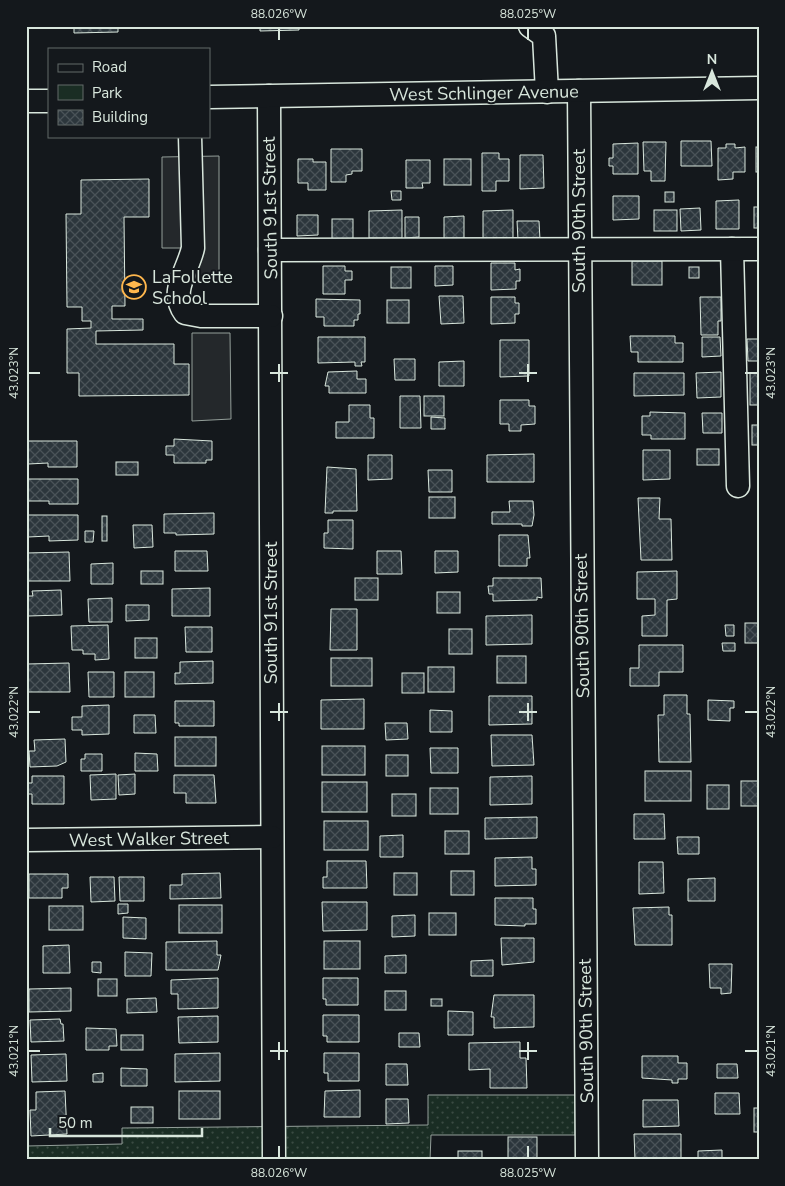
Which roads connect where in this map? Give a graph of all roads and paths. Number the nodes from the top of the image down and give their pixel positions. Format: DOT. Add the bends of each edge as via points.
graph roads {
  1 [pos="530,26"];
  2 [pos="759,88"];
  3 [pos="547,92"];
  4 [pos="579,92"];
  5 [pos="269,96"];
  6 [pos="210,97"];
  7 [pos="26,101"];
  8 [pos="48,101"];
  9 [pos="190,138"];
  10 [pos="732,249"];
  11 [pos="759,249"];
  12 [pos="270,250"];
  13 [pos="579,250"];
  14 [pos="271,316"];
  15 [pos="738,486"];
  16 [pos="272,837"];
  17 [pos="26,840"];
  18 [pos="274,1160"];
  19 [pos="587,1160"];
  1 -- 3 [label="street" via="544,36"];
  2 -- 4 [label="street, West Schlinger Avenue"];
  3 -- 4 [label="street, West Schlinger Avenue"];
  3 -- 5 [label="street, West Schlinger Avenue"];
  4 -- 13 [label="street, South 90th Street"];
  5 -- 6 [label="street, West Schlinger Avenue"];
  5 -- 12 [label="street, South 91st Street"];
  7 -- 8 [label="street"];
  9 -- 14 [label="street" via="193,248 177,292 179,304 185,312 201,316"];
  10 -- 11 [label="street"];
  10 -- 13 [label="street"];
  10 -- 15 [label="street"];
  12 -- 13 [label="street"];
  12 -- 14 [label="street, South 91st Street"];
  13 -- 19 [label="street, South 90th Street"];
  14 -- 16 [label="street, South 91st Street"];
  16 -- 17 [label="street, West Walker Street"];
  16 -- 18 [label="street, South 91st Street"];
}
